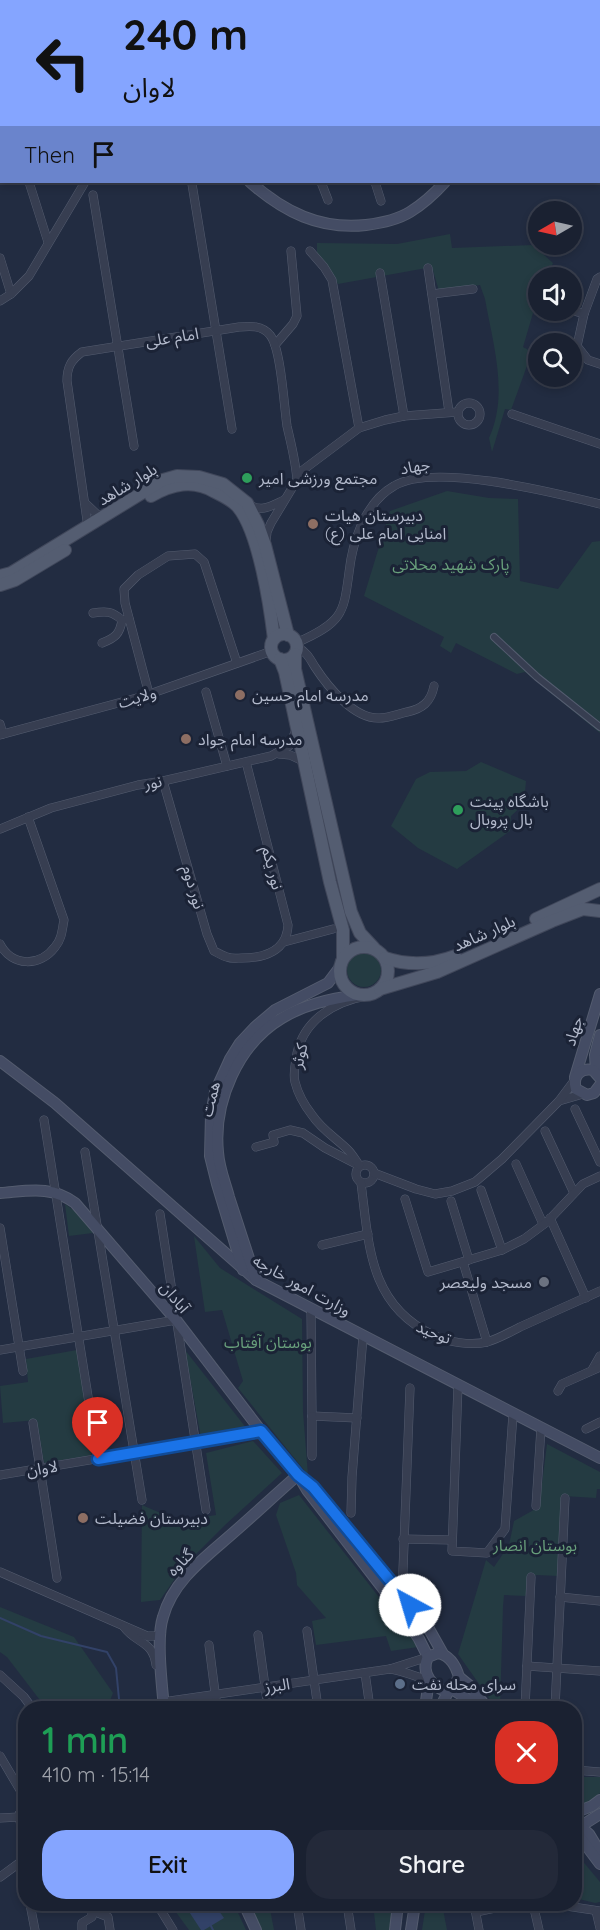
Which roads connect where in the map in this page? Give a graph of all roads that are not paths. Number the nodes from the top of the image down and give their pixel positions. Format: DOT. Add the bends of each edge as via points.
graph roads {
  1 [pos="28,183"];
  2 [pos="83,183"];
  3 [pos="251,183"];
  4 [pos="321,183"];
  5 [pos="375,183"];
  6 [pos="444,183"];
  7 [pos="192,184"];
  8 [pos="93,195"];
  9 [pos="328,200"];
  10 [pos="381,201"];
  11 [pos="48,242"];
  12 [pos="291,251"];
  13 [pos="310,251"];
  14 [pos="0,258"];
  15 [pos="428,268"];
  16 [pos="380,273"];
  17 [pos="600,277"];
  18 [pos="474,289"];
  19 [pos="11,294"];
  20 [pos="432,294"];
  21 [pos="0,301"];
  22 [pos="584,314"];
  23 [pos="215,331"];
  24 [pos="275,345"];
  25 [pos="118,346"];
  26 [pos="600,364"];
  27 [pos="449,412"];
  28 [pos="458,412"];
  29 [pos="512,414"];
  30 [pos="404,416"];
  31 [pos="359,428"];
  32 [pos="232,429"];
  33 [pos="600,444"];
  34 [pos="134,446"];
  35 [pos="294,456"];
  36 [pos="311,463"];
  37 [pos="297,481"];
  38 [pos="285,500"];
  39 [pos="247,502"];
  40 [pos="86,503"];
  41 [pos="600,504"];
  42 [pos="103,521"];
  43 [pos="89,530"];
  44 [pos="265,545"];
  45 [pos="0,576"];
  46 [pos="0,585"];
  47 [pos="93,613"];
  48 [pos="125,620"];
  49 [pos="494,637"];
  50 [pos="102,643"];
  51 [pos="294,645"];
  52 [pos="275,650"];
  53 [pos="237,663"];
  54 [pos="434,686"];
  55 [pos="206,692"];
  56 [pos="149,694"];
  57 [pos="0,724"];
  58 [pos="600,727"];
  59 [pos="296,729"];
  60 [pos="2,735"];
  61 [pos="271,756"];
  62 [pos="303,761"];
  63 [pos="246,762"];
  64 [pos="226,766"];
  65 [pos="163,781"];
  66 [pos="28,818"];
  67 [pos="0,829"];
  68 [pos="600,889"];
  69 [pos="600,911"];
  70 [pos="333,929"];
  71 [pos="284,942"];
  72 [pos="0,945"];
  73 [pos="374,948"];
  74 [pos="385,958"];
  75 [pos="342,963"];
  76 [pos="380,989"];
  77 [pos="314,991"];
  78 [pos="600,994"];
  79 [pos="361,995"];
  80 [pos="335,998"];
  81 [pos="600,1035"];
  82 [pos="0,1060"];
  83 [pos="598,1075"];
  84 [pos="575,1079"];
  85 [pos="594,1092"];
  86 [pos="559,1101"];
  87 [pos="575,1109"];
  88 [pos="44,1120"];
  89 [pos="545,1131"];
  90 [pos="256,1147"];
  91 [pos="85,1152"];
  92 [pos="600,1162"];
  93 [pos="516,1164"];
  94 [pos="359,1166"];
  95 [pos="374,1173"];
  96 [pos="600,1176"];
  97 [pos="361,1183"];
  98 [pos="481,1190"];
  99 [pos="56,1192"];
  100 [pos="0,1193"];
  101 [pos="574,1193"];
  102 [pos="405,1199"];
  103 [pos="452,1201"];
  104 [pos="160,1214"];
  105 [pos="546,1221"];
  106 [pos="97,1227"];
  107 [pos="0,1228"];
  108 [pos="231,1230"];
  109 [pos="368,1234"];
  110 [pos="322,1245"];
  111 [pos="219,1249"];
  112 [pos="502,1250"];
  113 [pos="466,1261"];
  114 [pos="244,1271"];
  115 [pos="256,1280"];
  116 [pos="600,1291"];
  117 [pos="586,1298"];
  118 [pos="311,1309"];
  119 [pos="176,1320"];
  120 [pos="115,1330"];
  121 [pos="363,1336"];
  122 [pos="78,1337"];
  123 [pos="487,1342"];
  124 [pos="19,1347"];
  125 [pos="0,1350"];
  126 [pos="600,1356"];
  127 [pos="600,1366"];
  128 [pos="592,1370"];
  129 [pos="23,1371"];
  130 [pos="458,1385"];
  131 [pos="410,1388"];
  132 [pos="558,1391"];
  133 [pos="513,1414"];
  134 [pos="312,1416"];
  135 [pos="357,1418"];
  136 [pos="600,1422"];
  137 [pos="33,1423"];
  138 [pos="541,1428"];
  139 [pos="586,1429"];
  140 [pos="261,1431"];
  141 [pos="196,1443"];
  142 [pos="136,1453"];
  143 [pos="97,1454"];
  144 [pos="312,1456"];
  145 [pos="600,1458"];
  146 [pos="40,1468"];
  147 [pos="0,1475"];
  148 [pos="298,1475"];
  149 [pos="565,1498"];
  150 [pos="142,1500"];
  151 [pos="536,1506"];
  152 [pos="206,1510"];
  153 [pos="351,1513"];
  154 [pos="403,1539"];
  155 [pos="452,1540"];
  156 [pos="0,1572"];
  157 [pos="531,1576"];
  158 [pos="57,1578"];
  159 [pos="402,1596"];
  160 [pos="560,1597"];
  161 [pos="600,1601"];
  162 [pos="124,1627"];
  163 [pos="307,1631"];
  164 [pos="161,1633"];
  165 [pos="258,1635"];
  166 [pos="208,1645"];
  167 [pos="443,1654"];
  168 [pos="428,1657"];
  169 [pos="527,1666"];
  170 [pos="557,1668"];
  171 [pos="390,1669"];
  172 [pos="600,1671"];
  173 [pos="365,1672"];
  174 [pos="161,1675"];
  175 [pos="0,1676"];
  176 [pos="459,1677"];
  177 [pos="314,1680"];
  178 [pos="429,1680"];
  179 [pos="264,1687"];
  180 [pos="450,1690"];
  181 [pos="215,1694"];
  182 [pos="27,1701"];
  183 [pos="164,1701"];
  184 [pos="183,1701"];
  185 [pos="216,1701"];
  186 [pos="267,1701"];
  187 [pos="317,1701"];
  188 [pos="369,1701"];
  189 [pos="426,1701"];
  190 [pos="444,1701"];
  191 [pos="470,1701"];
  192 [pos="482,1701"];
  193 [pos="525,1701"];
  194 [pos="555,1701"];
  195 [pos="0,1756"];
  196 [pos="582,1771"];
  197 [pos="600,1772"];
  198 [pos="18,1786"];
  199 [pos="600,1800"];
  200 [pos="600,1814"];
  201 [pos="0,1818"];
  202 [pos="18,1819"];
  203 [pos="582,1819"];
  204 [pos="582,1823"];
  205 [pos="582,1829"];
  206 [pos="582,1833"];
  207 [pos="600,1852"];
  208 [pos="18,1864"];
  209 [pos="600,1864"];
  210 [pos="0,1877"];
  211 [pos="582,1909"];
  212 [pos="31,1911"];
  213 [pos="93,1911"];
  214 [pos="99,1911"];
  215 [pos="161,1911"];
  216 [pos="248,1911"];
  217 [pos="298,1911"];
  218 [pos="348,1911"];
  219 [pos="397,1911"];
  220 [pos="413,1911"];
  221 [pos="476,1911"];
  222 [pos="535,1911"];
  223 [pos="598,1911"];
  224 [pos="600,1928"];
  225 [pos="35,1930"];
  226 [pos="82,1930"];
  227 [pos="110,1930"];
  228 [pos="173,1930"];
  229 [pos="256,1930"];
  230 [pos="301,1930"];
  231 [pos="351,1930"];
  232 [pos="395,1930"];
  233 [pos="411,1930"];
  234 [pos="479,1930"];
  235 [pos="539,1930"];
  1 -- 11 [label="street"];
  2 -- 11 [label="street"];
  3 -- 6 [label="main road" via="292,213 341,227 394,220 411,212"];
  4 -- 9 [label="street"];
  5 -- 10 [label="street"];
  7 -- 23 [label="street"];
  8 -- 25 [label="street"];
  11 -- 19 [label="street" via="29,276"];
  12 -- 24 [label="street" via="297,316"];
  13 -- 31 [label="street" via="332,280"];
  14 -- 19 [label="street"];
  15 -- 20 [label="street"];
  16 -- 30 [label="street"];
  17 -- 22 [label="street"];
  18 -- 20 [label="street"];
  19 -- 21 [label="street"];
  20 -- 27 [label="street"];
  22 -- 26 [label="street" via="577,346 588,360"];
  23 -- 24 [label="street, امام علی" via="256,327 270,335"];
  23 -- 25 [label="street, امام علی"];
  23 -- 32 [label="street"];
  24 -- 35 [label="street"];
  25 -- 34 [label="street"];
  25 -- 40 [label="street, امام علی" via="82,352 74,358 67,374"];
  27 -- 28 [label="street"];
  27 -- 30 [label="street"];
  29 -- 33 [label="street"];
  30 -- 31 [label="street"];
  31 -- 36 [label="street"];
  35 -- 36 [label="street"];
  35 -- 37 [label="street"];
  36 -- 37 [label="street"];
  37 -- 38 [label="street"];
  38 -- 39 [label="street" via="266,508 256,508"];
  38 -- 44 [label="street" via="267,532"];
  39 -- 42 [label="main road, بلوار شاهد" via="223,484 177,476 163,480"];
  39 -- 44 [label="main road, بلوار شاهد"];
  40 -- 42 [label="street"];
  40 -- 43 [label="street, امام علی"];
  41 -- 51 [label="street, جهاد" via="526,487 443,476 414,478 394,485 360,525 342,610 320,633"];
  42 -- 43 [label="main road, بلوار شاهد"];
  42 -- 52 [label="main road, بلوار شاهد" via="176,485 205,486 229,499 248,523 256,547"];
  43 -- 45 [label="main road, بلوار شاهد"];
  43 -- 46 [label="main road, بلوار شاهد" via="51,560"];
  44 -- 51 [label="main road, بلوار شاهد"];
  47 -- 48 [label="street" via="111,612"];
  48 -- 50 [label="street" via="117,635"];
  48 -- 53 [label="street" via="124,589 138,575 168,556 195,554 204,562"];
  48 -- 56 [label="street"];
  49 -- 58 [label="street"];
  51 -- 52 [label="main road" via="288,659"];
  51 -- 52 [label="main road" via="280,634"];
  51 -- 54 [label="street" via="310,657 340,700 369,717 418,709 432,698"];
  51 -- 73 [label="main road, بلوار شاهد" via="295,669 351,912 360,933"];
  52 -- 53 [label="street, ولایت"];
  52 -- 59 [label="main road, بلوار شاهد" via="285,672"];
  53 -- 56 [label="street, ولایت"];
  55 -- 64 [label="street"];
  56 -- 60 [label="street, ولایت"];
  57 -- 60 [label="street"];
  59 -- 61 [label="street, نور" via="289,746"];
  59 -- 62 [label="main road, بلوار شاهد"];
  61 -- 62 [label="street" via="291,755"];
  61 -- 63 [label="street, نور"];
  62 -- 75 [label="main road, بلوار شاهد" via="343,930"];
  63 -- 64 [label="street, نور"];
  63 -- 71 [label="street, نور یکم" via="288,925"];
  64 -- 65 [label="street, نور"];
  65 -- 66 [label="street, نور" via="62,805"];
  65 -- 71 [label="street, نور دوم" via="214,951 228,958 256,957 272,952"];
  66 -- 67 [label="street, نور"];
  66 -- 72 [label="street" via="64,920 62,937 54,949 26,963 11,958"];
  68 -- 74 [label="main road, بلوار شاهد" via="438,963 411,964"];
  69 -- 76 [label="main road, بلوار شاهد" via="583,909 437,972"];
  70 -- 71 [label="street"];
  73 -- 74 [label="main road"];
  73 -- 75 [label="main road" via="359,946"];
  74 -- 76 [label="main road" via="388,971"];
  75 -- 77 [label="main road, همت" via="328,983"];
  75 -- 79 [label="main road" via="344,983"];
  76 -- 79 [label="main road"];
  77 -- 80 [label="main road" via="334,987 338,992"];
  77 -- 108 [label="main road, همت" via="275,1010 255,1027 230,1059 215,1092 210,1156"];
  78 -- 84 [label="main road, جهاد"];
  79 -- 80 [label="main road, همت"];
  79 -- 94 [label="street, کوثر" via="321,1013 303,1036 295,1072 298,1089 313,1117"];
  80 -- 115 [label="main road, همت" via="295,1011 263,1033 233,1072 224,1095 218,1154"];
  81 -- 83 [label="main road, جهاد" via="595,1055"];
  82 -- 111 [label="main road, وزارت امور خارجه" via="55,1103"];
  83 -- 84 [label="main road" via="585,1069"];
  84 -- 85 [label="main road" via="576,1089"];
  84 -- 86 [label="street"];
  85 -- 86 [label="street"];
  86 -- 95 [label="street" via="475,1182 452,1191 435,1194"];
  87 -- 92 [label="street"];
  88 -- 99 [label="street"];
  89 -- 101 [label="street"];
  90 -- 94 [label="street" via="274,1142 273,1135 290,1130 303,1133"];
  91 -- 106 [label="street"];
  93 -- 105 [label="street"];
  94 -- 95 [label="street" via="369,1166"];
  94 -- 97 [label="street" via="356,1179"];
  95 -- 97 [label="street" via="370,1182"];
  96 -- 101 [label="street"];
  97 -- 109 [label="street, توحید"];
  98 -- 112 [label="street"];
  99 -- 100 [label="main road"];
  99 -- 106 [label="main road, آبادان" via="75,1203"];
  99 -- 122 [label="street"];
  101 -- 105 [label="street"];
  102 -- 113 [label="street" via="428,1272"];
  103 -- 113 [label="street"];
  104 -- 119 [label="street"];
  105 -- 112 [label="street"];
  105 -- 117 [label="street"];
  106 -- 119 [label="main road, آبادان"];
  106 -- 120 [label="street"];
  107 -- 124 [label="street"];
  108 -- 111 [label="main road" via="228,1242"];
  108 -- 114 [label="main road, همت"];
  109 -- 110 [label="street"];
  109 -- 123 [label="street, توحید" via="378,1281 411,1323 448,1341"];
  111 -- 114 [label="main road, وزارت امور خارجه"];
  112 -- 113 [label="street"];
  113 -- 123 [label="street"];
  114 -- 115 [label="main road, وزارت امور خارجه"];
  115 -- 118 [label="main road, وزارت امور خارجه"];
  116 -- 117 [label="street, توحید"];
  117 -- 123 [label="street, توحید"];
  118 -- 121 [label="main road, وزارت امور خارجه"];
  118 -- 134 [label="street"];
  119 -- 120 [label="street"];
  119 -- 140 [label="main road, آبادان"];
  119 -- 141 [label="street"];
  120 -- 122 [label="street"];
  120 -- 142 [label="street"];
  121 -- 130 [label="main road, وزارت امور خارجه"];
  121 -- 135 [label="street"];
  122 -- 124 [label="street"];
  122 -- 143 [label="street"];
  124 -- 125 [label="street"];
  124 -- 129 [label="street"];
  126 -- 128 [label="street"];
  127 -- 128 [label="street"];
  128 -- 132 [label="street" via="562,1384"];
  130 -- 133 [label="main road, وزارت امور خارجه"];
  130 -- 155 [label="street"];
  131 -- 154 [label="street"];
  133 -- 138 [label="main road, وزارت امور خارجه"];
  133 -- 155 [label="street" via="504,1529 488,1553 452,1551"];
  134 -- 135 [label="street"];
  134 -- 144 [label="street"];
  135 -- 153 [label="street"];
  136 -- 139 [label="street"];
  137 -- 146 [label="street"];
  138 -- 145 [label="main road, وزارت امور خارجه"];
  138 -- 151 [label="street"];
  140 -- 141 [label="street, لاوان"];
  140 -- 148 [label="main road, آبادان"];
  141 -- 142 [label="street, لاوان"];
  141 -- 152 [label="street"];
  142 -- 146 [label="street, لاوان"];
  142 -- 150 [label="street"];
  146 -- 147 [label="street, لاوان"];
  146 -- 158 [label="street"];
  148 -- 159 [label="main road, آبادان" via="313,1487"];
  148 -- 164 [label="main road, گناوه" via="174,1590 162,1617"];
  148 -- 168 [label="main road, آبادان" via="398,1608"];
  149 -- 160 [label="street"];
  154 -- 155 [label="street"];
  154 -- 159 [label="street"];
  156 -- 162 [label="street"];
  157 -- 169 [label="street"];
  159 -- 167 [label="main road, آبادان"];
  160 -- 161 [label="street"];
  160 -- 170 [label="street"];
  162 -- 164 [label="street" via="147,1636"];
  162 -- 174 [label="street" via="152,1650 156,1671"];
  163 -- 177 [label="street"];
  164 -- 174 [label="main road, گناوه"];
  165 -- 179 [label="street"];
  166 -- 181 [label="street"];
  167 -- 168 [label="main road"];
  167 -- 176 [label="main road" via="454,1663"];
  168 -- 171 [label="street, البرز"];
  168 -- 178 [label="main road"];
  169 -- 170 [label="street"];
  169 -- 193 [label="street"];
  170 -- 172 [label="street"];
  170 -- 194 [label="street"];
  171 -- 173 [label="street, البرز"];
  171 -- 178 [label="street, البرز"];
  173 -- 177 [label="street, البرز"];
  173 -- 188 [label="street"];
  174 -- 183 [label="main road, گناوه"];
  175 -- 182 [label="street"];
  176 -- 180 [label="main road"];
  176 -- 192 [label="main road"];
  177 -- 179 [label="street, البرز"];
  177 -- 187 [label="street"];
  178 -- 180 [label="main road" via="435,1688"];
  178 -- 189 [label="main road"];
  179 -- 181 [label="street, البرز"];
  179 -- 186 [label="street"];
  180 -- 190 [label="main road"];
  180 -- 191 [label="main road"];
  181 -- 184 [label="street, البرز"];
  181 -- 185 [label="street"];
  195 -- 198 [label="street"];
  196 -- 197 [label="street"];
  199 -- 203 [label="main road"];
  200 -- 204 [label="main road"];
  201 -- 202 [label="street"];
  205 -- 207 [label="main road"];
  206 -- 209 [label="main road"];
  208 -- 210 [label="street"];
  211 -- 223 [label="street"];
  212 -- 225 [label="street"];
  213 -- 226 [label="street" via="92,1917 82,1923"];
  214 -- 227 [label="street" via="108,1917"];
  215 -- 228 [label="street"];
  216 -- 229 [label="main road"];
  217 -- 230 [label="street"];
  218 -- 231 [label="street"];
  219 -- 232 [label="main road"];
  220 -- 233 [label="main road"];
  221 -- 234 [label="street"];
  222 -- 235 [label="street"];
  223 -- 224 [label="street"];
}
